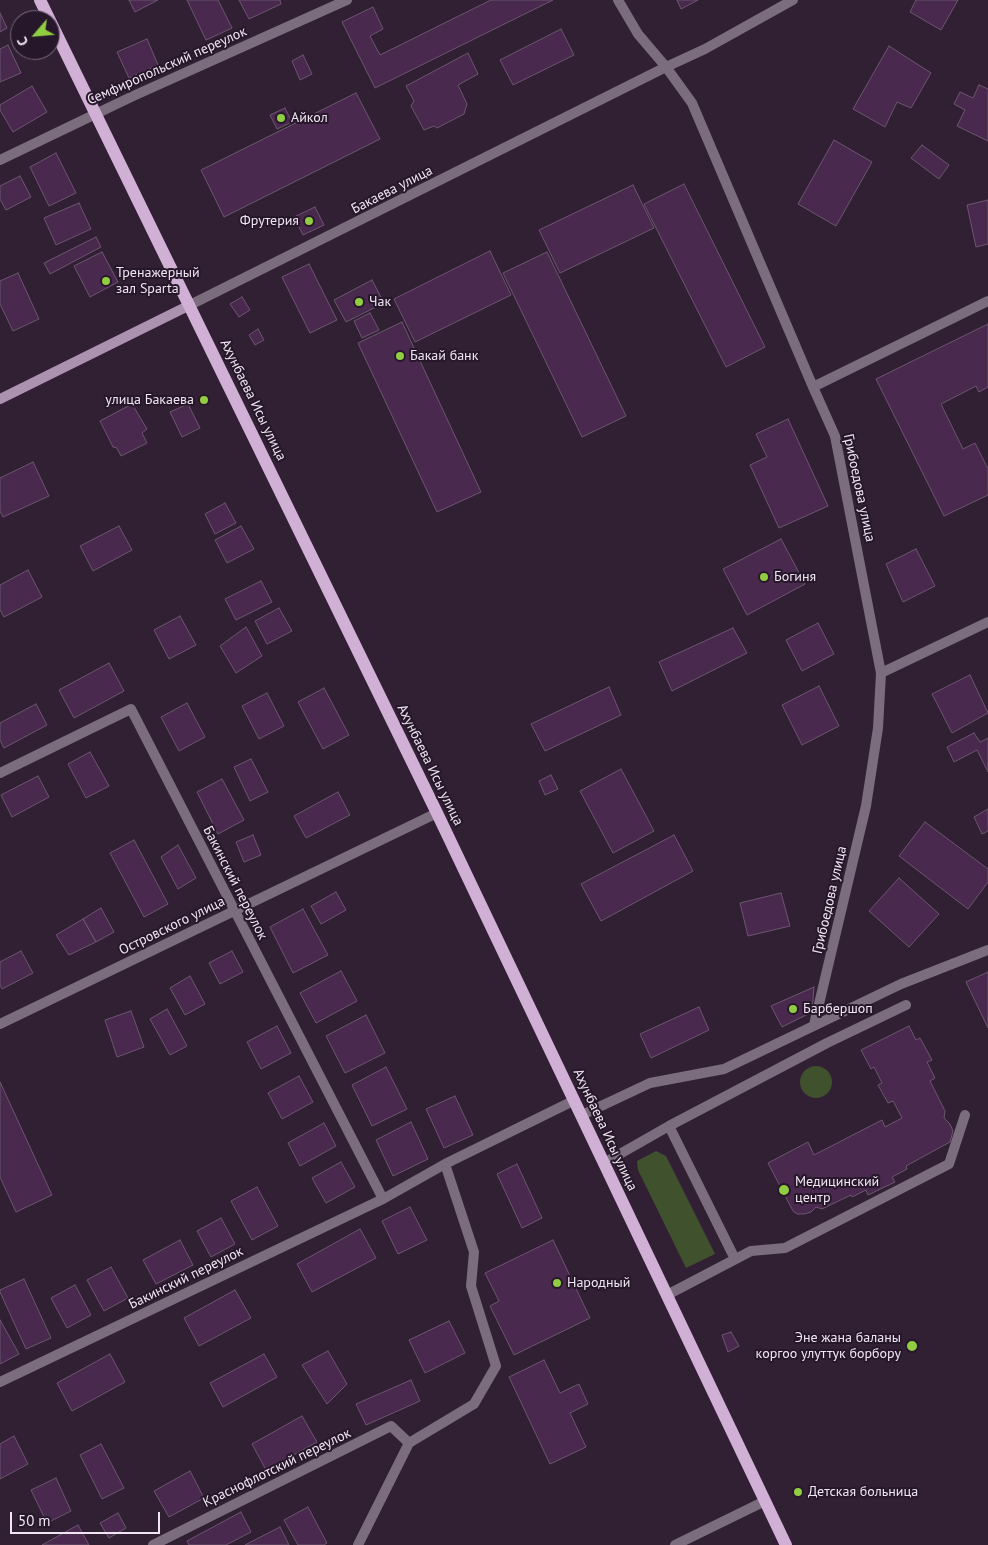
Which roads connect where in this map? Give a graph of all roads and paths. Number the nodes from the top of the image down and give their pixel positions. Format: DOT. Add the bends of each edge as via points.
graph roads {
  1 [pos="40,0"];
  2 [pos="347,0"];
  3 [pos="618,0"];
  4 [pos="793,0"];
  5 [pos="666,67"];
  6 [pos="96,113"];
  7 [pos="0,160"];
  8 [pos="988,301"];
  9 [pos="190,305"];
  10 [pos="812,387"];
  11 [pos="0,399"];
  12 [pos="988,622"];
  13 [pos="881,672"];
  14 [pos="0,773"];
  15 [pos="436,813"];
  16 [pos="234,911"];
  17 [pos="988,950"];
  18 [pos="906,1005"];
  19 [pos="0,1024"];
  20 [pos="814,1025"];
  21 [pos="575,1100"];
  22 [pos="582,1115"];
  23 [pos="965,1115"];
  24 [pos="669,1126"];
  25 [pos="604,1163"];
  26 [pos="445,1164"];
  27 [pos="383,1199"];
  28 [pos="734,1259"];
  29 [pos="667,1295"];
  30 [pos="0,1382"];
  31 [pos="408,1443"];
  32 [pos="765,1501"];
  33 [pos="153,1545"];
  34 [pos="358,1545"];
  35 [pos="674,1545"];
  36 [pos="786,1545"];
  1 -- 6 [label="main road, Ахунбаева Исы улица"];
  2 -- 6 [label="street, Семфиропольский переулок"];
  3 -- 5 [label="street, Грибоедова улица" via="638,34"];
  4 -- 5 [label="street, Бакаева улица" via="705,50"];
  5 -- 9 [label="street, Бакаева улица"];
  5 -- 10 [label="street, Грибоедова улица" via="692,103"];
  6 -- 7 [label="street, Семфиропольский переулок"];
  6 -- 9 [label="main road, Ахунбаева Исы улица"];
  8 -- 10 [label="street"];
  9 -- 11 [label="main road, Бакаева улица"];
  9 -- 15 [label="main road, Ахунбаева Исы улица"];
  10 -- 13 [label="street, Грибоедова улица" via="835,436"];
  12 -- 13 [label="street"];
  13 -- 20 [label="street, Грибоедова улица" via="878,728 866,806"];
  14 -- 16 [label="street, Бакинский переулок" via="131,709"];
  15 -- 16 [label="street, Островского улица"];
  15 -- 21 [label="main road, Ахунбаева Исы улица"];
  16 -- 19 [label="street, Островского улица"];
  16 -- 27 [label="street, Бакинский переулок"];
  17 -- 20 [label="street" via="901,984"];
  18 -- 24 [label="street"];
  20 -- 22 [label="street" via="724,1069 650,1083"];
  21 -- 22 [label="main road, Ахунбаева Исы улица"];
  21 -- 26 [label="street, Бакинский переулок"];
  22 -- 25 [label="main road, Ахунбаева Исы улица"];
  23 -- 28 [label="street" via="949,1164 785,1248 751,1250"];
  24 -- 25 [label="street"];
  24 -- 28 [label="street"];
  25 -- 29 [label="main road, Ахунбаева Исы улица"];
  26 -- 27 [label="street, Бакинский переулок"];
  26 -- 31 [label="street" via="474,1252 471,1286 496,1366 474,1404"];
  27 -- 30 [label="street, Бакинский переулок"];
  28 -- 29 [label="street"];
  29 -- 32 [label="main road, Ахунбаева Исы улица"];
  31 -- 33 [label="street, Краснофлотский переулок" via="391,1426"];
  31 -- 34 [label="street"];
  32 -- 35 [label="street"];
  32 -- 36 [label="main road, Ахунбаева Исы улица"];
}
